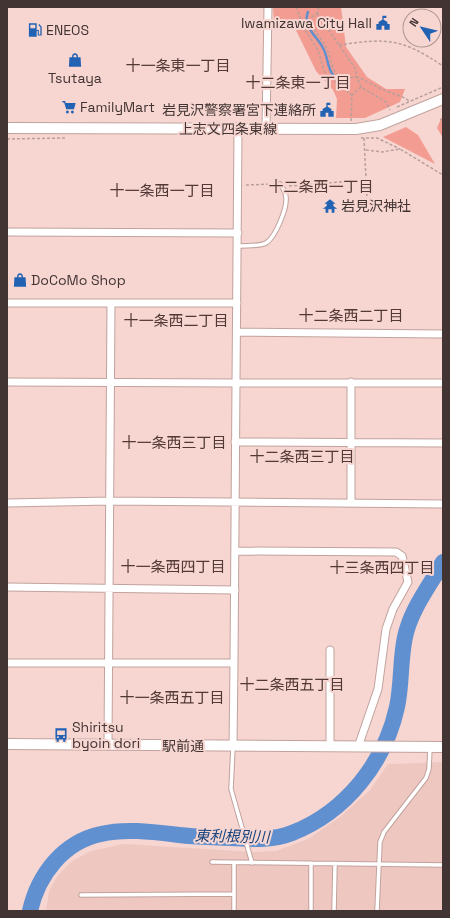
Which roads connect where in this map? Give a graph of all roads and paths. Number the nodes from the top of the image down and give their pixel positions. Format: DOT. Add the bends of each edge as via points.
graph roads {
  1 [pos="268,7"];
  2 [pos="297,7"];
  3 [pos="319,7"];
  4 [pos="317,13"];
  5 [pos="339,45"];
  6 [pos="443,66"];
  7 [pos="357,78"];
  8 [pos="443,87"];
  9 [pos="361,88"];
  10 [pos="352,95"];
  11 [pos="443,99"];
  12 [pos="409,101"];
  13 [pos="397,107"];
  14 [pos="385,112"];
  15 [pos="357,120"];
  16 [pos="440,120"];
  17 [pos="344,121"];
  18 [pos="351,121"];
  19 [pos="443,121"];
  20 [pos="7,128"];
  21 [pos="238,129"];
  22 [pos="266,129"];
  23 [pos="364,138"];
  24 [pos="366,150"];
  25 [pos="443,175"];
  26 [pos="366,180"];
  27 [pos="280,184"];
  28 [pos="238,185"];
  29 [pos="367,199"];
  30 [pos="7,232"];
  31 [pos="238,233"];
  32 [pos="238,246"];
  33 [pos="7,303"];
  34 [pos="111,303"];
  35 [pos="237,303"];
  36 [pos="236,332"];
  37 [pos="443,334"];
  38 [pos="7,382"];
  39 [pos="352,382"];
  40 [pos="110,383"];
  41 [pos="236,383"];
  42 [pos="443,383"];
  43 [pos="235,442"];
  44 [pos="351,443"];
  45 [pos="443,443"];
  46 [pos="110,501"];
  47 [pos="7,503"];
  48 [pos="236,503"];
  49 [pos="351,503"];
  50 [pos="443,504"];
  51 [pos="235,552"];
  52 [pos="7,587"];
  53 [pos="109,589"];
  54 [pos="235,590"];
  55 [pos="330,650"];
  56 [pos="7,663"];
  57 [pos="109,663"];
  58 [pos="234,663"];
  59 [pos="7,744"];
  60 [pos="108,746"];
  61 [pos="233,746"];
  62 [pos="330,746"];
  63 [pos="361,747"];
  64 [pos="430,747"];
  65 [pos="443,747"];
  66 [pos="212,862"];
  67 [pos="234,862"];
  68 [pos="252,863"];
  69 [pos="311,863"];
  70 [pos="335,864"];
  71 [pos="377,864"];
  72 [pos="443,865"];
  73 [pos="234,894"];
  74 [pos="81,895"];
  75 [pos="234,911"];
  76 [pos="311,911"];
  77 [pos="334,911"];
  78 [pos="377,911"];
  1 -- 22 [label="street"];
  2 -- 10 [label="path" via="305,30 318,50 324,71"];
  3 -- 4 [label="path"];
  4 -- 5 [label="path"];
  4 -- 7 [label="path" via="312,17 312,28 327,49 332,69 342,77"];
  5 -- 6 [label="path" via="374,40 388,41 417,50"];
  5 -- 7 [label="path" via="355,68"];
  7 -- 9 [label="path"];
  7 -- 12 [label="path" via="367,80"];
  8 -- 12 [label="path"];
  9 -- 10 [label="path"];
  9 -- 14 [label="path" via="386,102 390,110"];
  10 -- 18 [label="path"];
  11 -- 22 [label="main road, 上志文四条東線" via="369,128"];
  12 -- 13 [label="path"];
  15 -- 18 [label="path"];
  16 -- 19 [label="path"];
  17 -- 18 [label="path"];
  20 -- 21 [label="main road, 上志文四条東線"];
  21 -- 22 [label="main road, 上志文四条東線"];
  21 -- 28 [label="street"];
  23 -- 24 [label="path"];
  24 -- 25 [label="path" via="400,150"];
  24 -- 26 [label="path"];
  26 -- 27 [label="path" via="286,186"];
  26 -- 29 [label="path"];
  27 -- 28 [label="path"];
  27 -- 32 [label="lane" via="286,193 285,208 276,231 264,244"];
  28 -- 31 [label="street"];
  30 -- 31 [label="street"];
  31 -- 32 [label="street"];
  32 -- 35 [label="street"];
  33 -- 34 [label="street"];
  34 -- 35 [label="street"];
  34 -- 40 [label="street"];
  35 -- 36 [label="street"];
  36 -- 37 [label="street"];
  36 -- 41 [label="street"];
  38 -- 40 [label="street"];
  39 -- 41 [label="street"];
  39 -- 42 [label="street"];
  39 -- 44 [label="street"];
  40 -- 41 [label="street"];
  40 -- 46 [label="street"];
  41 -- 43 [label="street"];
  43 -- 44 [label="street"];
  43 -- 48 [label="street"];
  44 -- 45 [label="street"];
  44 -- 49 [label="street"];
  46 -- 47 [label="street"];
  46 -- 48 [label="street"];
  46 -- 53 [label="street"];
  48 -- 49 [label="street"];
  48 -- 51 [label="street"];
  49 -- 50 [label="street"];
  51 -- 54 [label="street"];
  51 -- 63 [label="street" via="396,552 402,556 408,582 397,600 388,624 378,689"];
  52 -- 53 [label="street"];
  53 -- 54 [label="street"];
  53 -- 57 [label="street"];
  54 -- 58 [label="street"];
  55 -- 62 [label="street"];
  56 -- 57 [label="street"];
  57 -- 58 [label="street"];
  57 -- 60 [label="street"];
  58 -- 61 [label="street"];
  59 -- 60 [label="main road, 駅前通"];
  60 -- 61 [label="main road, 駅前通"];
  61 -- 62 [label="main road, 駅前通"];
  61 -- 68 [label="lane" via="231,789"];
  62 -- 63 [label="main road, 駅前通"];
  63 -- 64 [label="main road, 駅前通"];
  64 -- 65 [label="main road, 駅前通"];
  64 -- 71 [label="lane" via="426,778 382,837 378,846"];
  66 -- 67 [label="lane"];
  67 -- 68 [label="lane"];
  67 -- 73 [label="lane"];
  68 -- 69 [label="lane"];
  69 -- 70 [label="lane"];
  69 -- 76 [label="lane"];
  70 -- 71 [label="lane"];
  70 -- 77 [label="lane"];
  71 -- 72 [label="lane"];
  71 -- 78 [label="lane"];
  73 -- 74 [label="lane"];
  73 -- 75 [label="lane"];
}
